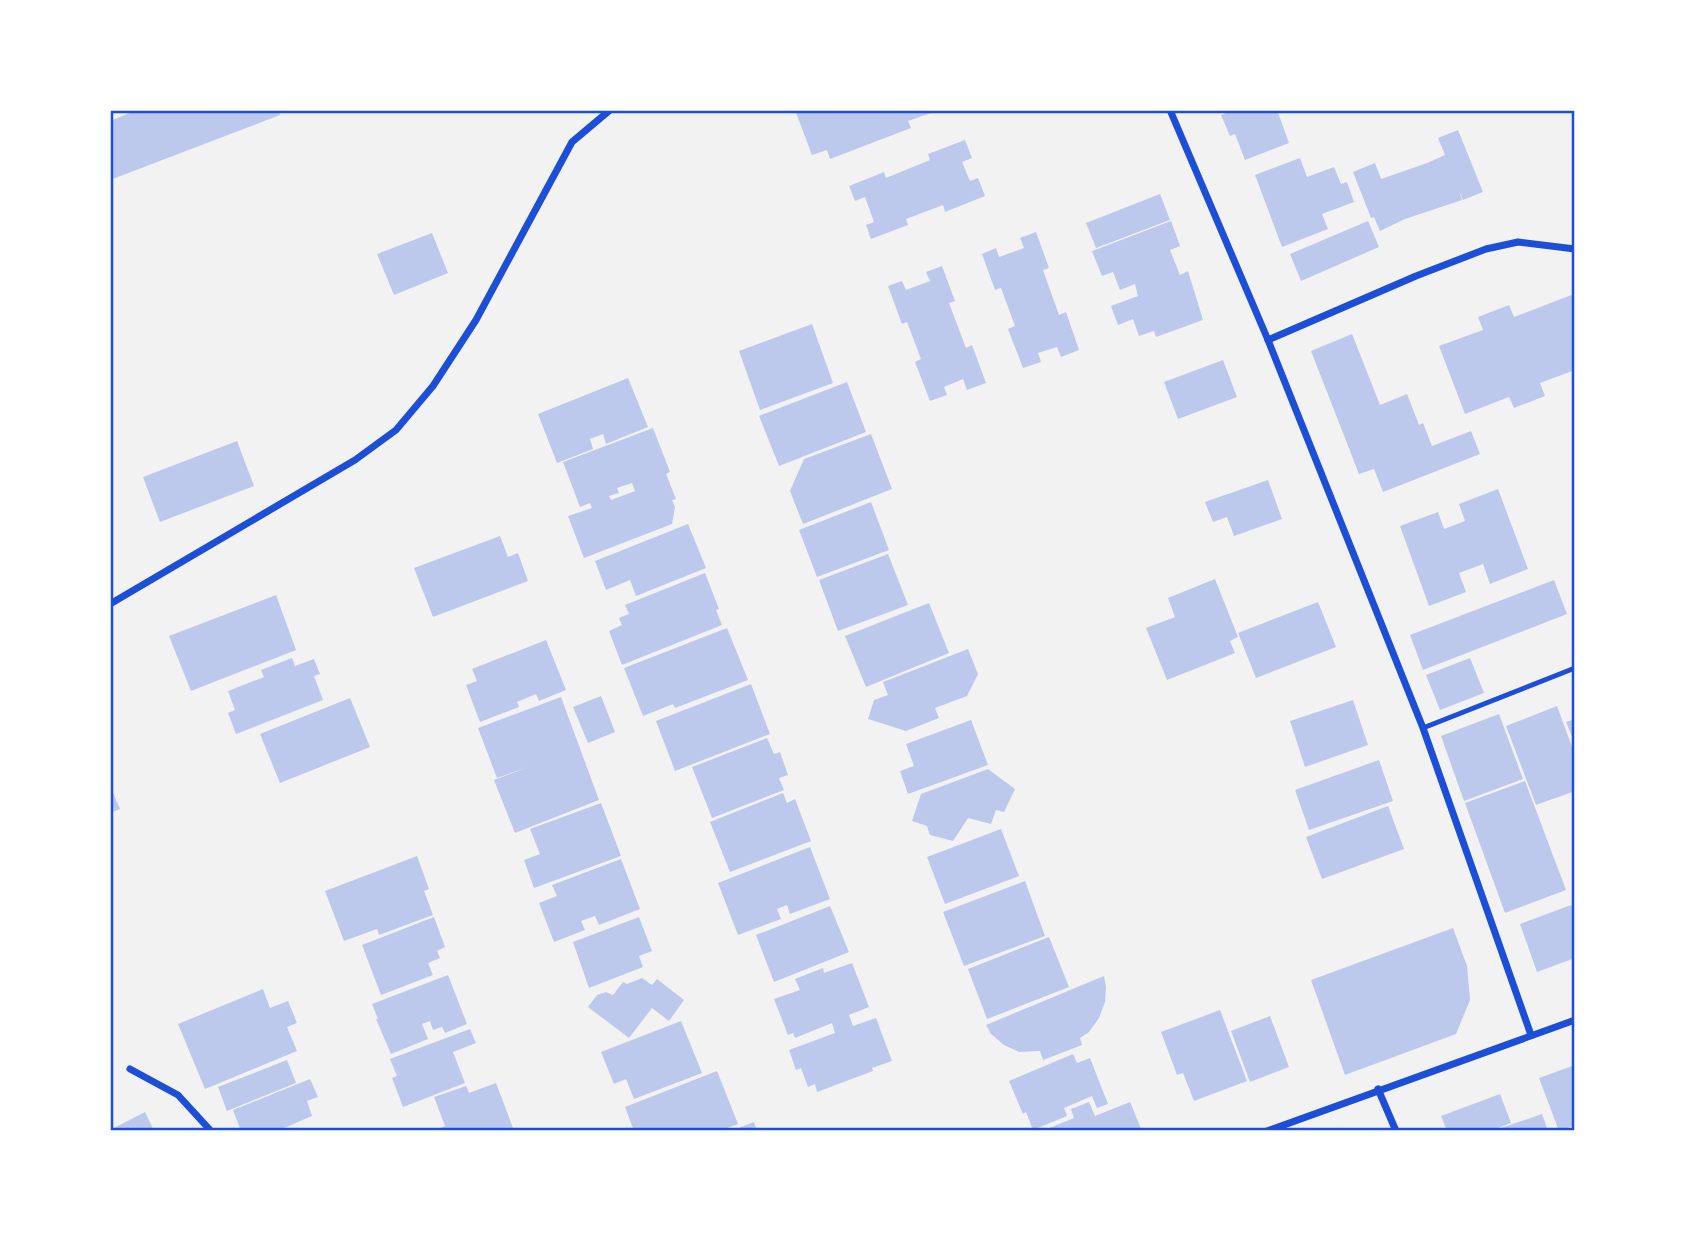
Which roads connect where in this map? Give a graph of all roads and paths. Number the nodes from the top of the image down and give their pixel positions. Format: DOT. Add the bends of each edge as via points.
graph roads {
  1 [pos="610,110"];
  2 [pos="1170,110"];
  3 [pos="1575,249"];
  4 [pos="1268,340"];
  5 [pos="110,604"];
  6 [pos="1575,668"];
  7 [pos="1423,728"];
  8 [pos="1575,1020"];
  9 [pos="1531,1035"];
  10 [pos="130,1069"];
  11 [pos="1378,1089"];
  12 [pos="211,1131"];
  13 [pos="1266,1131"];
  14 [pos="1396,1131"];
  1 -- 5 [label="street" via="572,142 476,320 433,386 396,430 355,460"];
  2 -- 4 [label="street"];
  3 -- 4 [label="street" via="1518,242 1486,250"];
  4 -- 7 [label="street"];
  6 -- 7 [label="lane"];
  7 -- 9 [label="street"];
  8 -- 9 [label="street"];
  9 -- 11 [label="street"];
  10 -- 12 [label="street" via="178,1095"];
  11 -- 13 [label="street"];
  11 -- 14 [label="street"];
}
